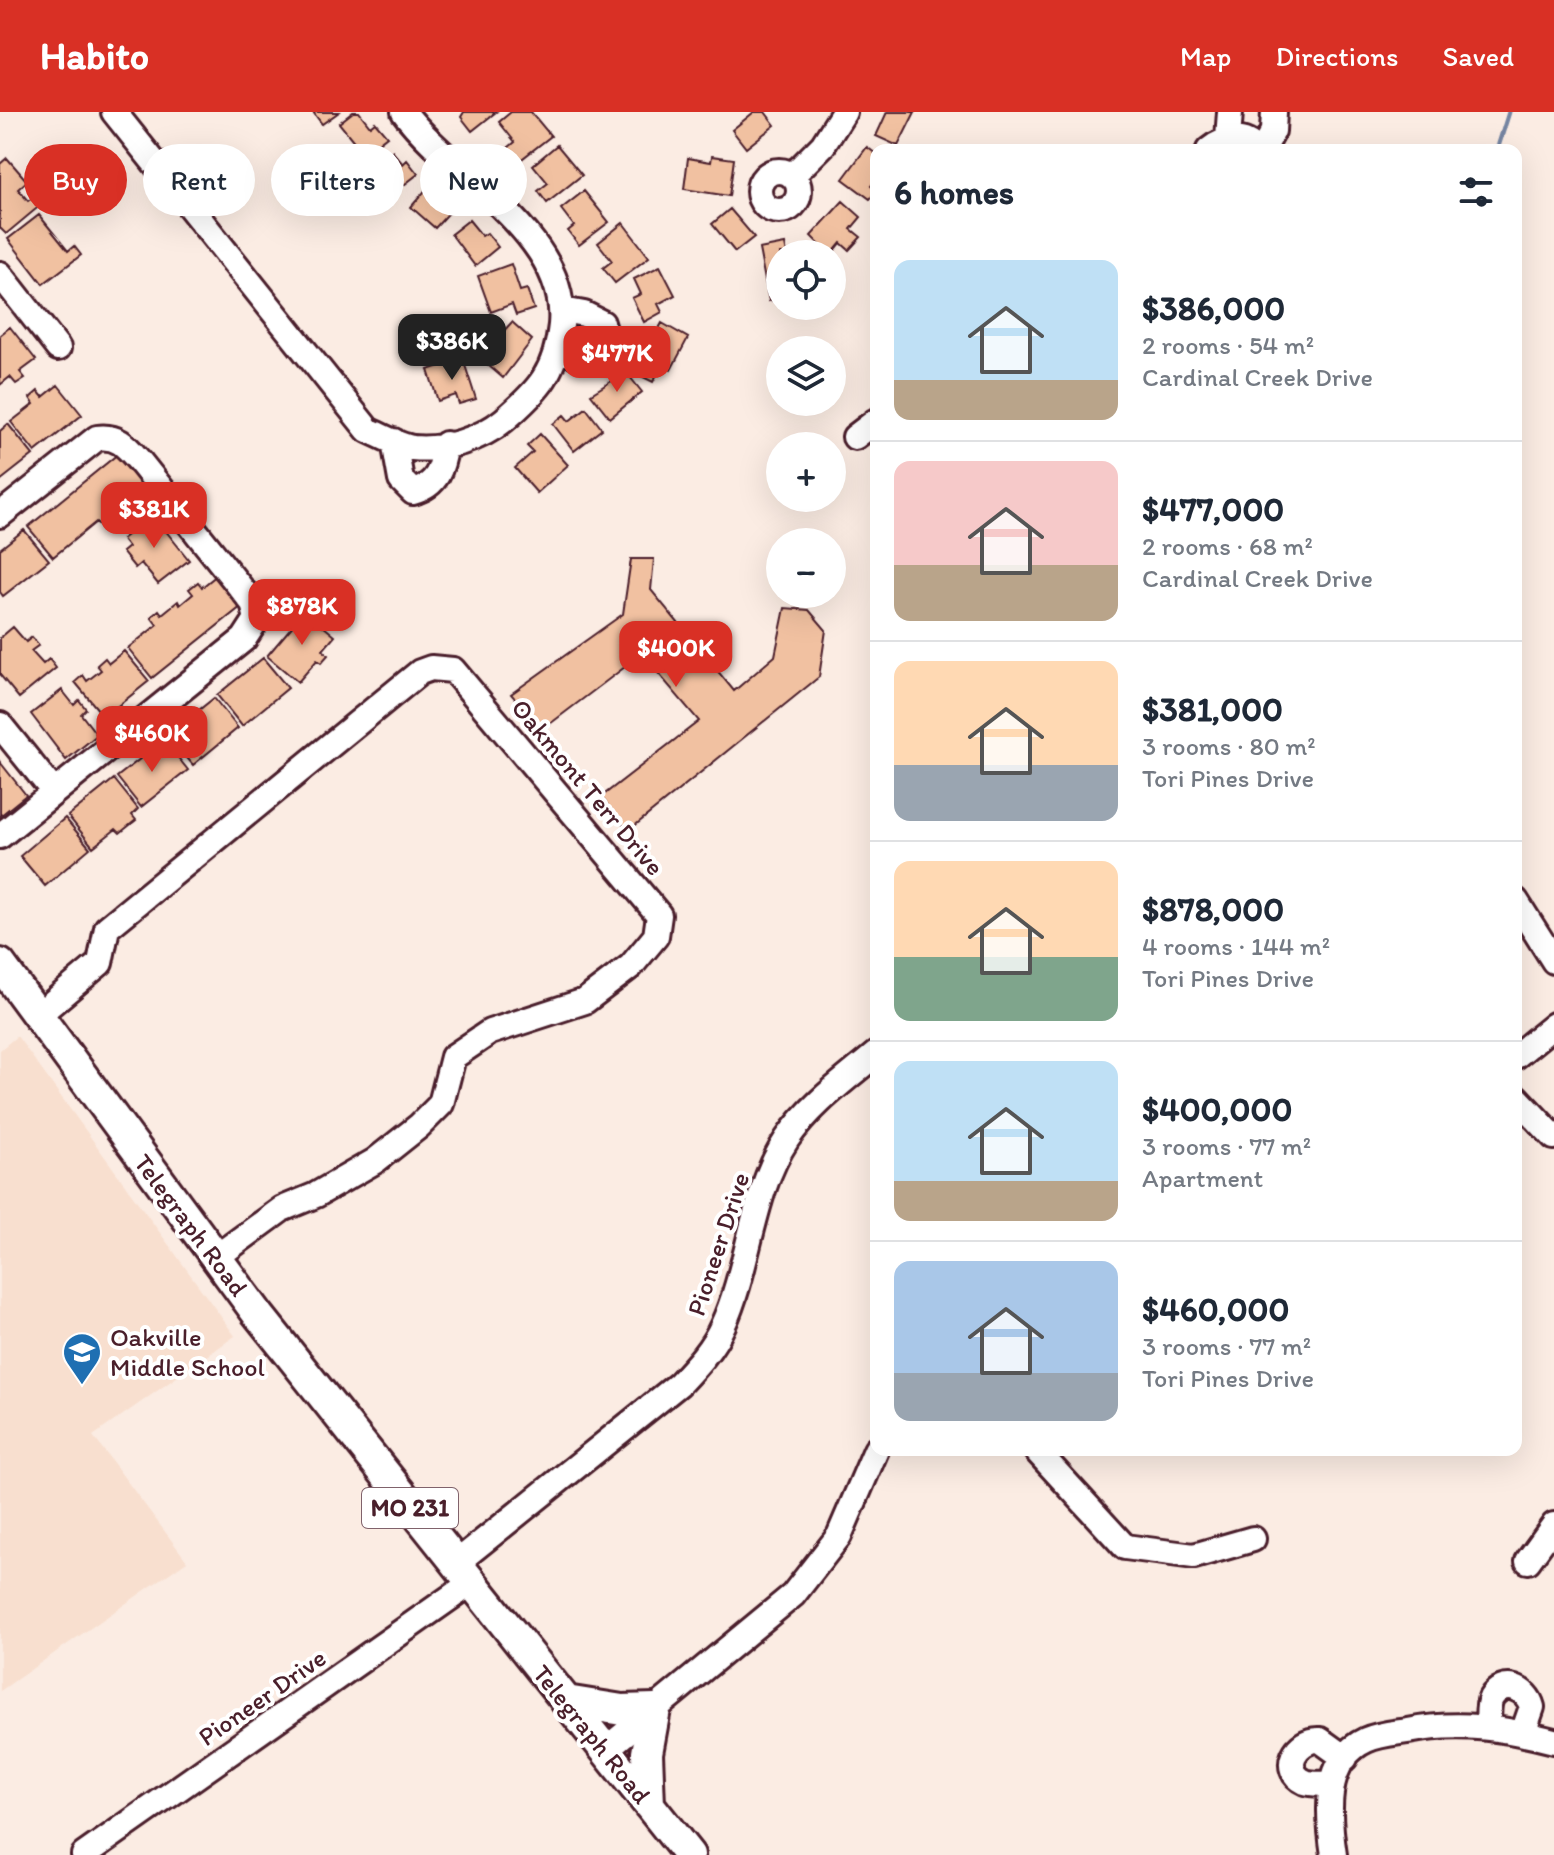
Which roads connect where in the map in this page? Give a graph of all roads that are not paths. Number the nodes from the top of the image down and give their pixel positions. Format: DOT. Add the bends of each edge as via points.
graph roads {
  1 [pos="114,112"];
  2 [pos="404,112"];
  3 [pos="844,112"];
  4 [pos="1230,112"];
  5 [pos="1274,112"];
  6 [pos="1219,144"];
  7 [pos="1264,144"];
  8 [pos="792,176"];
  9 [pos="0,274"];
  10 [pos="8,300"];
  11 [pos="562,310"];
  12 [pos="58,348"];
  13 [pos="558,349"];
  14 [pos="870,426"];
  15 [pos="855,437"];
  16 [pos="394,441"];
  17 [pos="446,444"];
  18 [pos="0,515"];
  19 [pos="0,725"];
  20 [pos="54,792"];
  21 [pos="0,836"];
  22 [pos="1522,910"];
  23 [pos="1554,961"];
  24 [pos="0,964"];
  25 [pos="38,1015"];
  26 [pos="1554,1025"];
  27 [pos="1522,1051"];
  28 [pos="870,1059"];
  29 [pos="1522,1103"];
  30 [pos="1554,1137"];
  31 [pos="215,1258"];
  32 [pos="873,1456"];
  33 [pos="1042,1456"];
  34 [pos="1554,1525"];
  35 [pos="1253,1539"];
  36 [pos="1528,1561"];
  37 [pos="463,1574"];
  38 [pos="566,1701"];
  39 [pos="655,1709"];
  40 [pos="1488,1726"];
  41 [pos="1523,1733"];
  42 [pos="1554,1741"];
  43 [pos="605,1750"];
  44 [pos="1345,1758"];
  45 [pos="1331,1784"];
  46 [pos="649,1805"];
  47 [pos="679,1852"];
  48 [pos="84,1855"];
  49 [pos="1334,1855"];
  1 -- 16 [label="street" via="368,430"];
  2 -- 11 [label="street" via="535,245 555,281"];
  3 -- 8 [label="street" via="823,145"];
  4 -- 6 [label="street"];
  5 -- 7 [label="street" via="1273,131"];
  9 -- 10 [label="street"];
  10 -- 12 [label="street"];
  11 -- 13 [label="street"];
  11 -- 13 [label="street" via="602,323 606,337 593,353 580,356"];
  13 -- 17 [label="street" via="547,377 515,411 469,441"];
  14 -- 15 [label="street"];
  16 -- 17 [label="street" via="413,448"];
  16 -- 17 [label="street" via="401,480 413,492 432,484 442,469"];
  18 -- 20 [label="street" via="97,438 110,436 123,442 141,463 256,611 257,619 244,639"];
  19 -- 20 [label="street"];
  20 -- 21 [label="street"];
  22 -- 23 [label="street"];
  24 -- 25 [label="main road, Telegraph Road / MO 231"];
  25 -- 31 [label="main road, Telegraph Road / MO 231"];
  25 -- 31 [label="street, Oakmont Terr Drive" via="100,963 107,928 408,681 431,668 453,670 659,915 656,936 631,966 585,1001 490,1032 453,1057 441,1104 419,1126 375,1161 282,1209"];
  26 -- 27 [label="street"];
  28 -- 37 [label="street, Pioneer Drive" via="809,1112 786,1141 769,1176 723,1326 706,1355"];
  29 -- 30 [label="street"];
  31 -- 37 [label="main road, Telegraph Road / MO 231"];
  32 -- 39 [label="street" via="839,1536 818,1567 770,1617"];
  33 -- 35 [label="street" via="1125,1547 1194,1556"];
  34 -- 36 [label="street"];
  37 -- 38 [label="main road, Telegraph Road / MO 231"];
  37 -- 48 [label="street, Pioneer Drive"];
  38 -- 39 [label="main road"];
  38 -- 43 [label="main road, Telegraph Road / MO 231"];
  39 -- 43 [label="street"];
  39 -- 46 [label="main road" via="648,1744"];
  40 -- 41 [label="street"];
  40 -- 41 [label="street" via="1491,1699 1501,1689 1515,1687 1527,1694 1532,1707"];
  40 -- 44 [label="street" via="1438,1725 1369,1738"];
  41 -- 42 [label="street"];
  43 -- 46 [label="main road, Telegraph Road / MO 231"];
  44 -- 45 [label="street"];
  44 -- 45 [label="street" via="1320,1740 1305,1741 1294,1751 1292,1766 1300,1779"];
  45 -- 49 [label="street" via="1328,1817"];
  46 -- 47 [label="main road, Telegraph Road / MO 231"];
}
